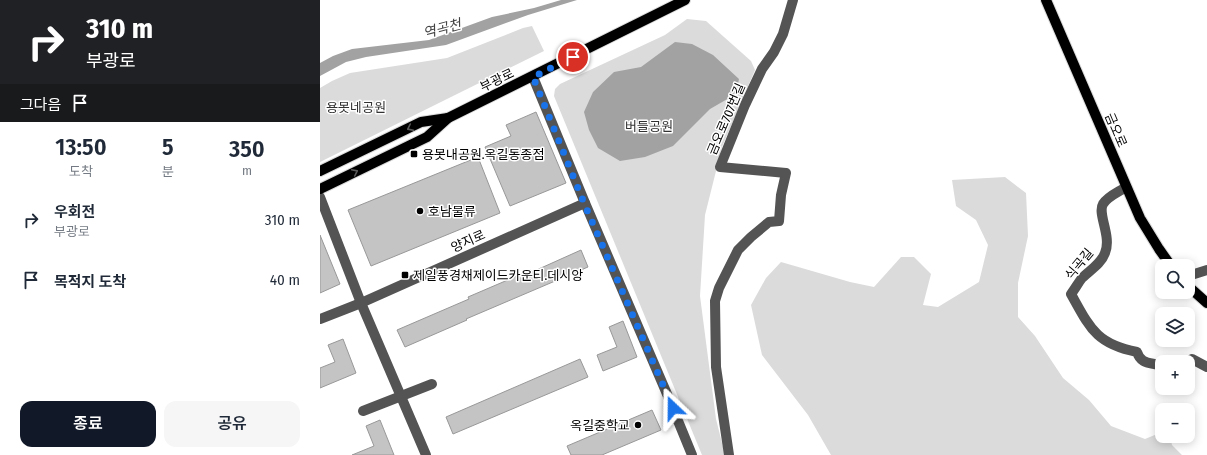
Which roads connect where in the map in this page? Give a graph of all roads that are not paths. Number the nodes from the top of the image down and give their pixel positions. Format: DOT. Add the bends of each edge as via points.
graph roads {
  1 [pos="685,0"];
  2 [pos="792,0"];
  3 [pos="1046,1"];
  4 [pos="533,77"];
  5 [pos="448,118"];
  6 [pos="320,171"];
  7 [pos="1126,188"];
  8 [pos="320,189"];
  9 [pos="320,197"];
  10 [pos="584,203"];
  11 [pos="1166,259"];
  12 [pos="1207,270"];
  13 [pos="1195,274"];
  14 [pos="1195,292"];
  15 [pos="361,303"];
  16 [pos="1207,303"];
  17 [pos="320,319"];
  18 [pos="1195,361"];
  19 [pos="1155,364"];
  20 [pos="1207,367"];
  21 [pos="432,384"];
  22 [pos="400,395"];
  23 [pos="363,411"];
  24 [pos="426,455"];
  25 [pos="692,455"];
  26 [pos="729,455"];
  1 -- 4 [label="main road, 부광로"];
  2 -- 26 [label="street, 금오로707번길" via="783,34 762,69 720,167 786,173 779,221 769,222 738,250 719,288 716,301 716,367"];
  3 -- 7 [label="main road, 금오로"];
  4 -- 5 [label="main road, 부광로"];
  4 -- 10 [label="street"];
  5 -- 6 [label="main road, 부광로, one-way" via="421,122"];
  8 -- 5 [label="main road, 부광로, one-way" via="427,137"];
  7 -- 11 [label="main road, 금오로" via="1140,218"];
  7 -- 19 [label="street, 식곡길" via="1104,203 1101,212 1106,232 1105,252 1071,294 1095,332 1111,345 1137,352 1144,362"];
  9 -- 15 [label="street"];
  10 -- 15 [label="street, 양지로"];
  10 -- 25 [label="street"];
  12 -- 13 [label="street"];
  14 -- 16 [label="main road"];
  15 -- 17 [label="street, 양지로"];
  15 -- 22 [label="street"];
  18 -- 20 [label="street"];
  21 -- 22 [label="street"];
  22 -- 23 [label="street"];
  22 -- 24 [label="street"];
}
